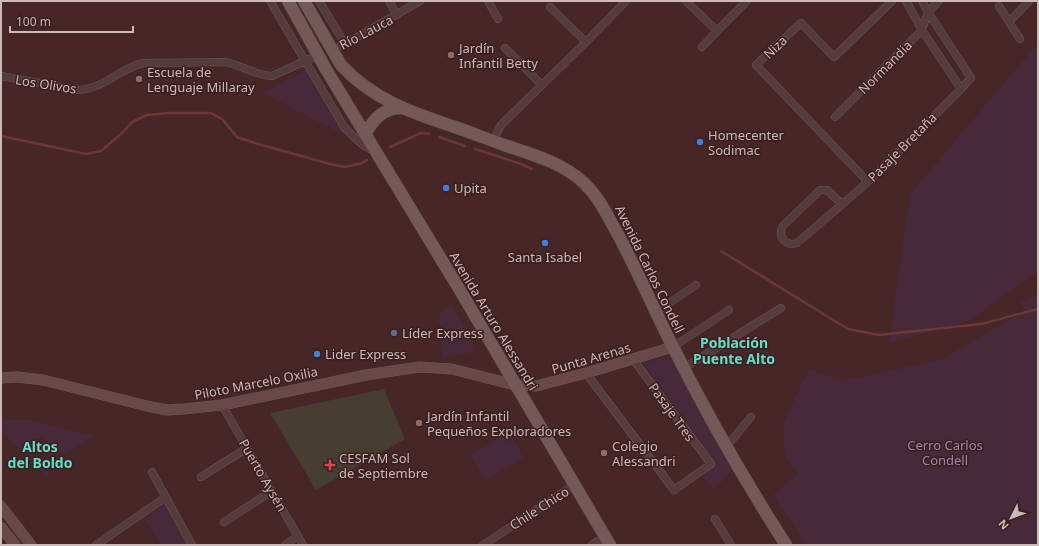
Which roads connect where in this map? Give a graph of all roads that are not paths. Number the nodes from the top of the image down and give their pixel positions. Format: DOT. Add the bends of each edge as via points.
graph roads {
  1 [pos="270,1"];
  2 [pos="288,1"];
  3 [pos="304,1"];
  4 [pos="319,1"];
  5 [pos="389,1"];
  6 [pos="420,1"];
  7 [pos="488,1"];
  8 [pos="626,1"];
  9 [pos="686,1"];
  10 [pos="747,1"];
  11 [pos="892,1"];
  12 [pos="906,1"];
  13 [pos="922,1"];
  14 [pos="939,1"];
  15 [pos="1029,1"];
  16 [pos="999,6"];
  17 [pos="550,7"];
  18 [pos="928,12"];
  19 [pos="397,15"];
  20 [pos="498,19"];
  21 [pos="1010,21"];
  22 [pos="922,30"];
  23 [pos="717,31"];
  24 [pos="1020,38"];
  25 [pos="586,42"];
  26 [pos="345,44"];
  27 [pos="702,47"];
  28 [pos="505,48"];
  29 [pos="332,49"];
  30 [pos="318,55"];
  31 [pos="305,60"];
  32 [pos="341,65"];
  33 [pos="1,76"];
  34 [pos="542,85"];
  35 [pos="961,89"];
  36 [pos="401,108"];
  37 [pos="835,117"];
  38 [pos="365,134"];
  39 [pos="493,141"];
  40 [pos="376,152"];
  41 [pos="868,182"];
  42 [pos="842,204"];
  43 [pos="696,285"];
  44 [pos="781,308"];
  45 [pos="729,310"];
  46 [pos="656,312"];
  47 [pos="673,347"];
  48 [pos="633,359"];
  49 [pos="684,368"];
  50 [pos="586,373"];
  51 [pos="1,378"];
  52 [pos="515,385"];
  53 [pos="222,405"];
  54 [pos="751,417"];
  55 [pos="726,447"];
  56 [pos="247,448"];
  57 [pos="152,472"];
  58 [pos="201,477"];
  59 [pos="574,485"];
  60 [pos="272,491"];
  61 [pos="166,497"];
  62 [pos="1,506"];
  63 [pos="715,519"];
  64 [pos="224,522"];
  65 [pos="1,528"];
  66 [pos="298,536"];
  67 [pos="605,543"];
  68 [pos="15,545"];
  69 [pos="31,545"];
  70 [pos="96,545"];
  71 [pos="192,545"];
  72 [pos="285,545"];
  73 [pos="303,545"];
  74 [pos="483,545"];
  75 [pos="592,545"];
  76 [pos="731,545"];
  77 [pos="786,545"];
  1 -- 31 [label="street, Avenida Arturo Alessandri"];
  2 -- 30 [label="main road, Avenida Arturo Alessandri"];
  3 -- 29 [label="main road"];
  4 -- 26 [label="street"];
  5 -- 19 [label="street"];
  6 -- 19 [label="street, Río Lauca"];
  7 -- 20 [label="street"];
  8 -- 25 [label="street"];
  9 -- 23 [label="street"];
  10 -- 23 [label="street"];
  11 -- 41 [label="street, Niza" via="834,57 801,22 756,65"];
  12 -- 22 [label="street"];
  13 -- 18 [label="street"];
  14 -- 18 [label="street"];
  15 -- 21 [label="street"];
  16 -- 21 [label="street"];
  17 -- 25 [label="street"];
  18 -- 22 [label="street, Normandia"];
  18 -- 35 [label="street, Pasaje Bretaña" via="971,78"];
  19 -- 26 [label="street, Río Lauca"];
  21 -- 24 [label="street"];
  22 -- 35 [label="street"];
  22 -- 37 [label="street, Normandia"];
  23 -- 27 [label="street"];
  25 -- 34 [label="street"];
  26 -- 29 [label="street, Río Lauca"];
  28 -- 34 [label="street"];
  29 -- 32 [label="main road"];
  30 -- 31 [label="street, Los Olivos"];
  30 -- 32 [label="main road"];
  30 -- 38 [label="main road, Avenida Arturo Alessandri"];
  31 -- 33 [label="street, Los Olivos" via="272,76 226,62 143,63 133,65 87,90"];
  31 -- 40 [label="street, Avenida Arturo Alessandri" via="344,127 356,140"];
  32 -- 36 [label="main road, Avenida Carlos Condell" via="367,89"];
  34 -- 39 [label="street" via="501,125"];
  35 -- 41 [label="street, Pasaje Bretaña"];
  36 -- 38 [label="main road" via="390,109 379,115"];
  36 -- 39 [label="main road, Avenida Carlos Condell"];
  38 -- 40 [label="main road, Avenida Arturo Alessandri"];
  39 -- 46 [label="main road, Avenida Carlos Condell" via="554,163 584,182 605,210"];
  40 -- 52 [label="main road, Avenida Arturo Alessandri"];
  41 -- 42 [label="street, Pasaje Bretaña"];
  42 -- 42 [label="street, Pasaje Bretaña" via="797,243 788,244 783,240 783,226 820,190 827,190"];
  43 -- 46 [label="street"];
  44 -- 49 [label="street"];
  45 -- 47 [label="street"];
  46 -- 47 [label="main road, Avenida Carlos Condell"];
  47 -- 48 [label="street, Punta Arenas"];
  47 -- 49 [label="main road, Avenida Carlos Condell"];
  48 -- 50 [label="street, Punta Arenas"];
  48 -- 50 [label="street, Pasaje Tres" via="711,464 674,490"];
  49 -- 55 [label="main road, Avenida Carlos Condell"];
  50 -- 52 [label="street, Punta Arenas" via="544,385"];
  51 -- 53 [label="street, Piloto Marcelo Oxilia" via="43,380 157,408 184,410"];
  52 -- 53 [label="street, Piloto Marcelo Oxilia" via="452,369 419,367 366,375"];
  52 -- 59 [label="main road, Avenida Arturo Alessandri"];
  53 -- 56 [label="street, Puerto Aysén"];
  54 -- 55 [label="street"];
  55 -- 77 [label="main road, Avenida Carlos Condell"];
  56 -- 58 [label="street"];
  56 -- 60 [label="street, Puerto Aysén"];
  57 -- 61 [label="street"];
  59 -- 67 [label="main road, Avenida Arturo Alessandri"];
  59 -- 74 [label="street, Chile Chico"];
  60 -- 64 [label="street"];
  60 -- 66 [label="street, Puerto Aysén"];
  61 -- 70 [label="street"];
  61 -- 71 [label="street"];
  62 -- 69 [label="street"];
  63 -- 76 [label="street"];
  65 -- 68 [label="street"];
  66 -- 72 [label="street"];
  66 -- 73 [label="street, Puerto Aysén"];
  67 -- 75 [label="street"];
}
